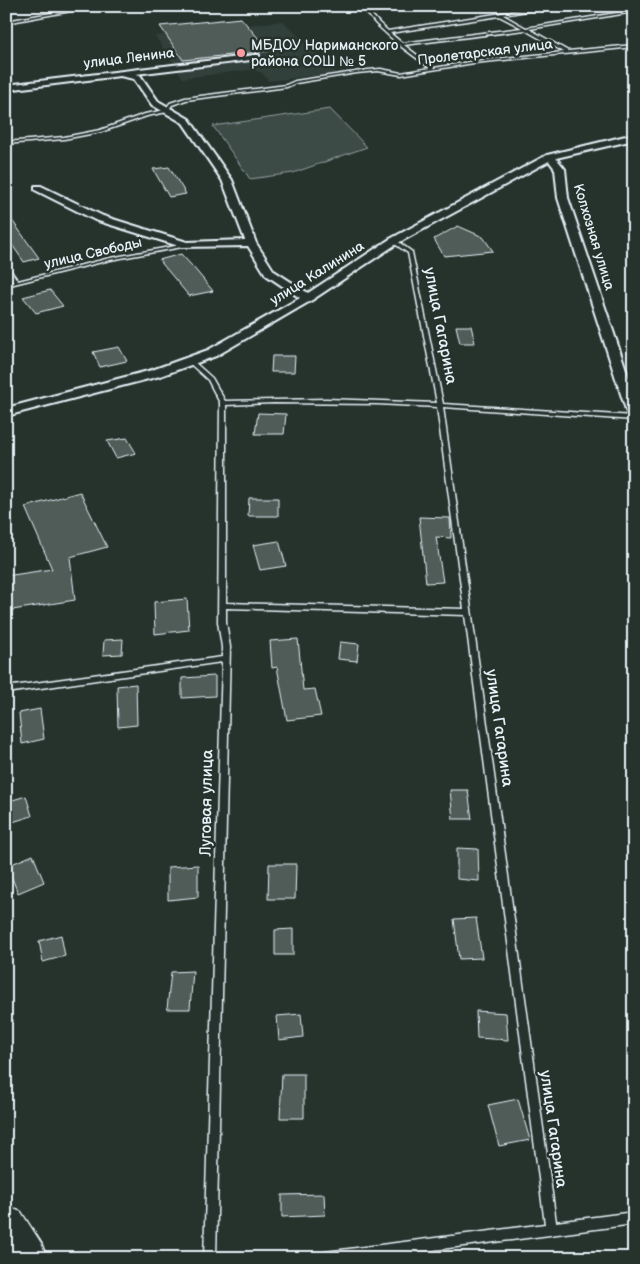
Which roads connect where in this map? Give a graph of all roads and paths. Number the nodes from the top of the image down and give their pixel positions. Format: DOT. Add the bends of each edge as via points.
graph roads {
  1 [pos="97,6"];
  2 [pos="362,6"];
  3 [pos="554,6"];
  4 [pos="634,11"];
  5 [pos="499,14"];
  6 [pos="6,22"];
  7 [pos="524,29"];
  8 [pos="386,32"];
  9 [pos="400,44"];
  10 [pos="634,46"];
  11 [pos="567,53"];
  12 [pos="256,57"];
  13 [pos="432,68"];
  14 [pos="115,74"];
  15 [pos="6,88"];
  16 [pos="166,111"];
  17 [pos="634,137"];
  18 [pos="6,143"];
  19 [pos="550,157"];
  20 [pos="38,188"];
  21 [pos="394,242"];
  22 [pos="252,244"];
  23 [pos="186,245"];
  24 [pos="6,268"];
  25 [pos="16,282"];
  26 [pos="6,285"];
  27 [pos="308,298"];
  28 [pos="190,361"];
  29 [pos="223,403"];
  30 [pos="440,405"];
  31 [pos="6,412"];
  32 [pos="634,412"];
  33 [pos="634,418"];
  34 [pos="222,605"];
  35 [pos="468,612"];
  36 [pos="225,659"];
  37 [pos="6,690"];
  38 [pos="634,1218"];
  39 [pos="6,1227"];
  40 [pos="551,1228"];
  41 [pos="26,1258"];
  42 [pos="210,1258"];
  43 [pos="325,1258"];
  1 -- 6 [label="lane"];
  2 -- 8 [label="lane"];
  3 -- 5 [label="lane"];
  4 -- 7 [label="lane"];
  5 -- 7 [label="lane"];
  5 -- 8 [label="lane"];
  7 -- 9 [label="lane"];
  7 -- 11 [label="lane"];
  8 -- 9 [label="lane"];
  9 -- 13 [label="lane"];
  10 -- 11 [label="lane, Пролетарская улица"];
  11 -- 13 [label="lane, Пролетарская улица"];
  12 -- 14 [label="street, улица Ленина"];
  13 -- 16 [label="lane, Пролетарская улица" via="401,74 381,70 361,72 287,86 185,99 171,104"];
  14 -- 15 [label="street, улица Ленина"];
  14 -- 16 [label="street" via="137,77 155,103"];
  16 -- 18 [label="lane, Пролетарская улица" via="101,132"];
  16 -- 22 [label="street" via="186,121 227,180"];
  17 -- 19 [label="street, улица Калинина"];
  19 -- 21 [label="street, улица Калинина"];
  19 -- 32 [label="street, Колхозная улица" via="560,169 563,198"];
  20 -- 23 [label="street" via="99,218"];
  21 -- 27 [label="street, улица Калинина"];
  21 -- 30 [label="lane, улица Гагарина" via="410,252"];
  22 -- 23 [label="street"];
  22 -- 27 [label="street" via="270,273"];
  23 -- 25 [label="lane, улица Свободы"];
  24 -- 25 [label="lane"];
  25 -- 26 [label="lane, улица Свободы"];
  27 -- 28 [label="street, улица Калинина" via="212,353"];
  28 -- 29 [label="lane, Луговая улица" via="210,379"];
  28 -- 31 [label="street, улица Калинина"];
  29 -- 30 [label="lane"];
  29 -- 34 [label="lane, Луговая улица"];
  30 -- 33 [label="lane"];
  30 -- 35 [label="lane, улица Гагарина"];
  34 -- 35 [label="lane"];
  34 -- 36 [label="lane, Луговая улица"];
  35 -- 40 [label="lane, улица Гагарина"];
  36 -- 37 [label="lane"];
  36 -- 42 [label="lane, Луговая улица"];
  38 -- 40 [label="lane"];
  39 -- 41 [label="highway"];
  40 -- 43 [label="lane"];
}
